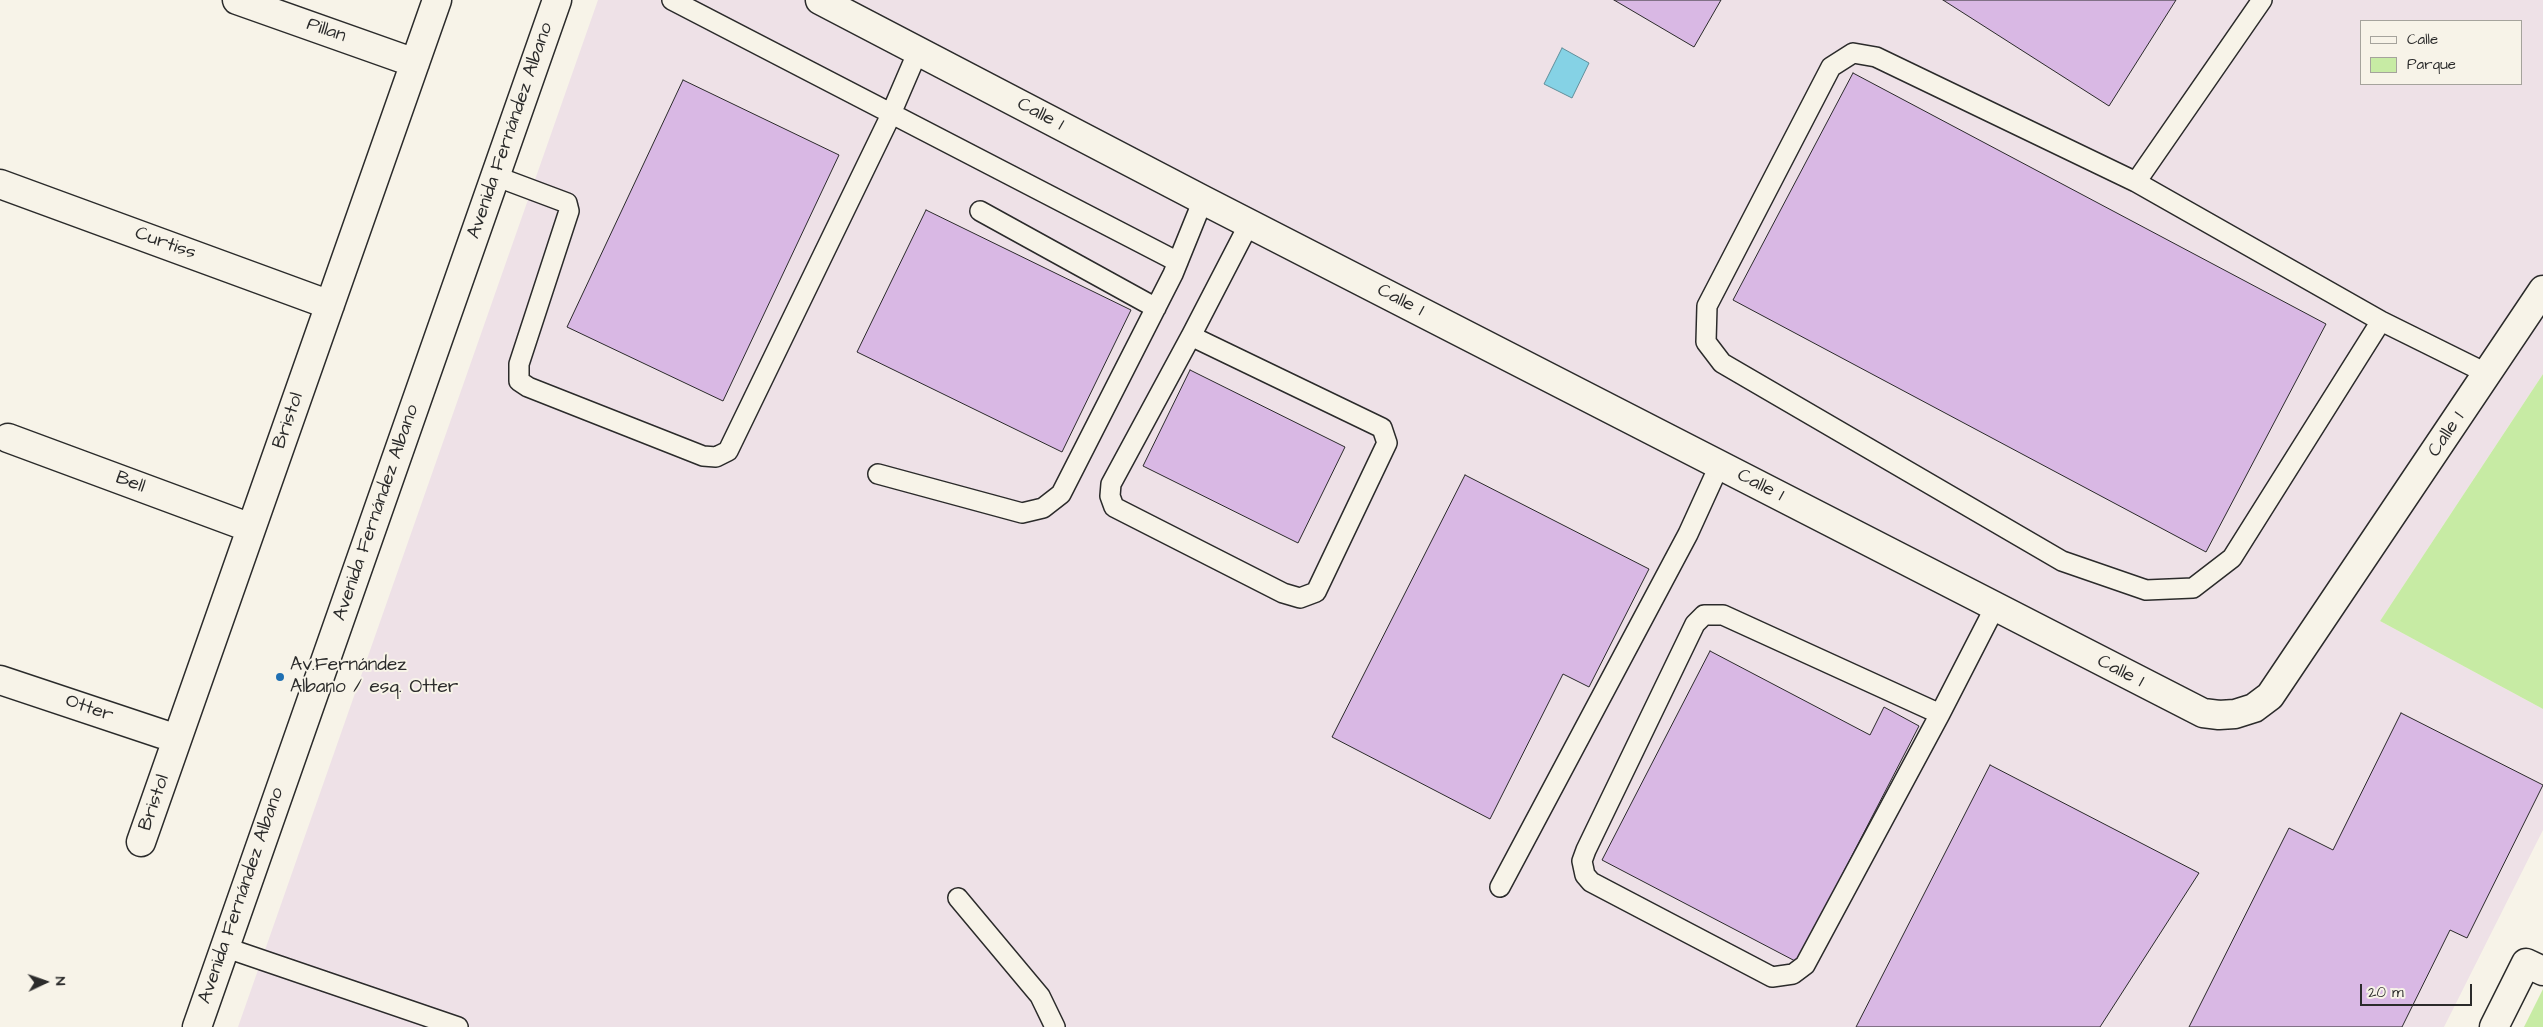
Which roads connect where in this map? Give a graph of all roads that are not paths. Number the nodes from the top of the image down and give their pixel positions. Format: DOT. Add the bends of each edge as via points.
graph roads {
  1 [pos="237,0"];
  2 [pos="437,0"];
  3 [pos="556,0"];
  4 [pos="672,0"];
  5 [pos="820,0"];
  6 [pos="2262,0"];
  7 [pos="918,51"];
  8 [pos="415,63"];
  9 [pos="891,112"];
  10 [pos="495,176"];
  11 [pos="2136,182"];
  12 [pos="0,184"];
  13 [pos="1203,200"];
  14 [pos="980,211"];
  15 [pos="1249,224"];
  16 [pos="1178,262"];
  17 [pos="2543,290"];
  18 [pos="330,305"];
  19 [pos="1156,308"];
  20 [pos="2381,322"];
  21 [pos="1191,336"];
  22 [pos="2488,374"];
  23 [pos="8,438"];
  24 [pos="1719,466"];
  25 [pos="878,474"];
  26 [pos="251,528"];
  27 [pos="1995,607"];
  28 [pos="0,680"];
  29 [pos="1940,714"];
  30 [pos="177,739"];
  31 [pos="141,842"];
  32 [pos="1500,887"];
  33 [pos="958,898"];
  34 [pos="224,948"];
  35 [pos="2535,967"];
  36 [pos="196,1027"];
  37 [pos="458,1027"];
  38 [pos="1055,1027"];
  39 [pos="2494,1027"];
  1 -- 8 [label="street, Pillan"];
  2 -- 8 [label="street, Bristol"];
  3 -- 10 [label="street, Avenida Fernández Albano"];
  4 -- 9 [label="lane"];
  5 -- 7 [label="street, Calle 1"];
  6 -- 11 [label="lane"];
  7 -- 9 [label="lane"];
  7 -- 13 [label="street, Calle 1"];
  8 -- 18 [label="street, Bristol"];
  9 -- 10 [label="lane" via="728,451 716,457 703,456 528,387 519,380 519,364 569,211 567,202"];
  9 -- 16 [label="lane"];
  10 -- 34 [label="street, Avenida Fernández Albano"];
  11 -- 20 [label="lane"];
  11 -- 20 [label="lane" via="1876,57 1853,53 1831,67 1707,306 1706,342 1722,363 2062,561 2146,590 2193,588 2232,558"];
  12 -- 18 [label="street, Curtiss"];
  13 -- 15 [label="street, Calle 1"];
  13 -- 16 [label="lane"];
  14 -- 19 [label="lane"];
  15 -- 21 [label="lane"];
  15 -- 24 [label="street, Calle 1"];
  16 -- 19 [label="lane"];
  17 -- 22 [label="street, Calle 1"];
  18 -- 26 [label="street, Bristol"];
  19 -- 25 [label="lane" via="1061,494 1043,508 1022,512"];
  20 -- 22 [label="lane"];
  21 -- 21 [label="lane" via="1111,484 1110,496 1114,507 1284,592 1300,598 1316,592 1387,443 1382,428"];
  22 -- 27 [label="street, Calle 1" via="2283,680 2254,708 2235,714 2203,713"];
  23 -- 26 [label="street, Bell"];
  24 -- 27 [label="street, Calle 1"];
  24 -- 32 [label="lane" via="1688,534"];
  26 -- 30 [label="street, Bristol"];
  27 -- 29 [label="lane"];
  28 -- 30 [label="street, Otter"];
  29 -- 29 [label="lane" via="1805,965 1793,974 1772,977 1591,882 1586,875 1582,861 1586,850 1695,624 1704,615 1723,615"];
  30 -- 31 [label="street, Bristol"];
  33 -- 38 [label="lane" via="1040,996"];
  34 -- 36 [label="street, Avenida Fernández Albano"];
  34 -- 37 [label="lane"];
  35 -- 39 [label="street"];
}
